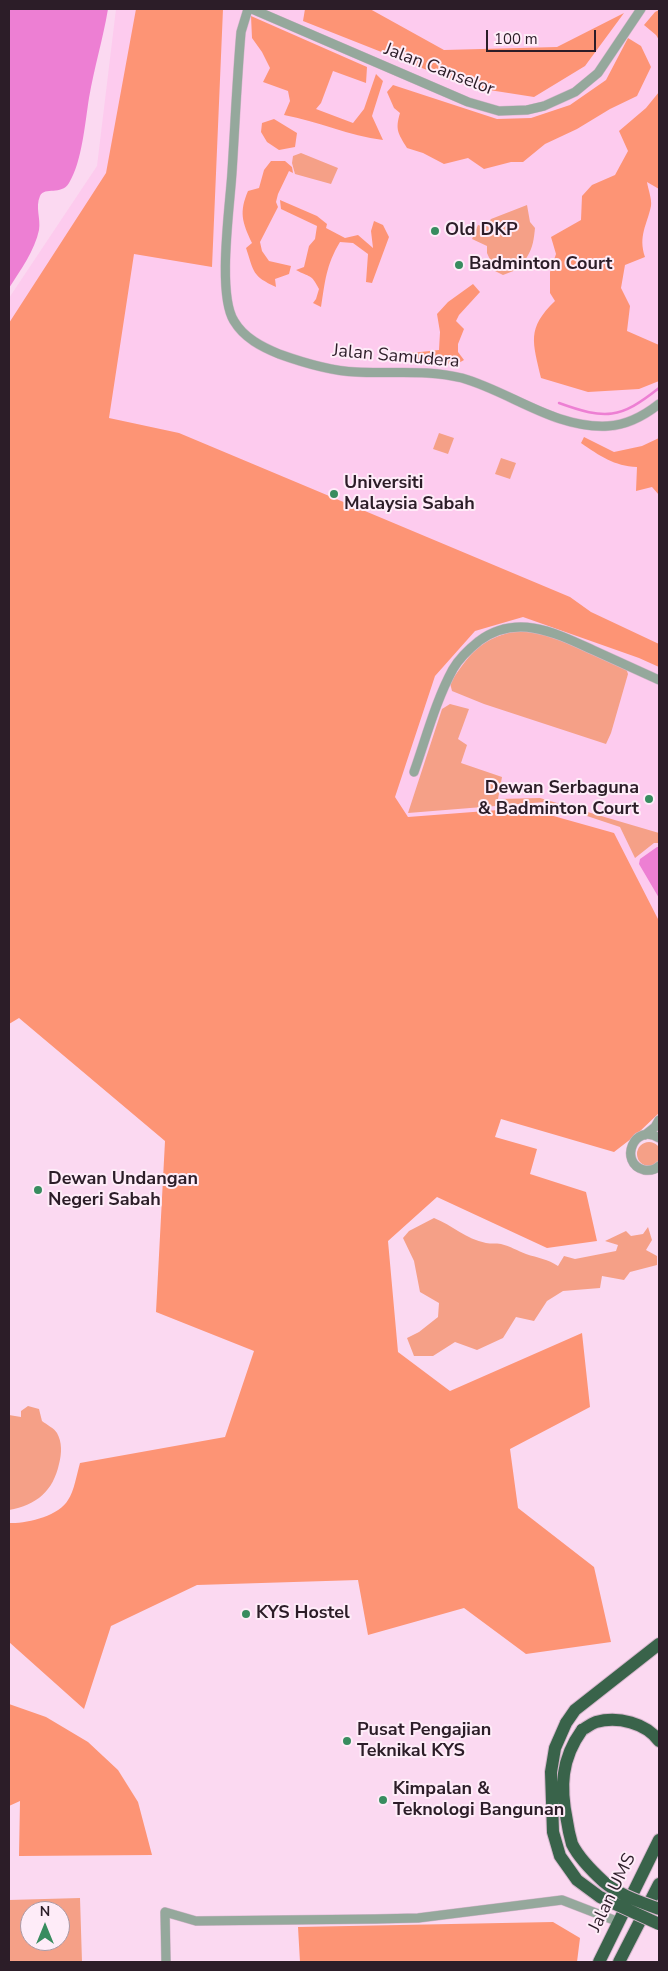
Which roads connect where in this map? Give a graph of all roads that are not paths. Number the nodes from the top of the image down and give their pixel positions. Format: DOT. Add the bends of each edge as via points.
graph roads {
  1 [pos="248,9"];
  2 [pos="252,9"];
  3 [pos="641,9"];
  4 [pos="659,404"];
  5 [pos="659,680"];
  6 [pos="414,772"];
  7 [pos="659,1120"];
  8 [pos="646,1135"];
  9 [pos="659,1138"];
  10 [pos="658,1169"];
  11 [pos="659,1644"];
  12 [pos="659,1741"];
  13 [pos="659,1840"];
  14 [pos="659,1884"];
  15 [pos="659,1909"];
  16 [pos="619,1922"];
  17 [pos="659,1924"];
  18 [pos="166,1962"];
  19 [pos="599,1962"];
  20 [pos="619,1962"];
  1 -- 4 [label="street, Jalan Samudera" via="241,32 237,74 225,272 230,314 246,336 266,349 317,366 355,372 423,372 461,378 564,421 609,426 628,422"];
  2 -- 3 [label="street, Jalan Canselor" via="468,102 505,111 544,106 575,92 598,73"];
  5 -- 6 [label="street" via="547,630 526,627 494,632 465,652 453,669"];
  7 -- 8 [label="street"];
  8 -- 9 [label="street"];
  8 -- 10 [label="street" via="632,1146 632,1160 643,1170"];
  11 -- 17 [label="highway, bridge" via="575,1710 555,1748 551,1772 553,1832 560,1856 577,1880 600,1897"];
  12 -- 15 [label="highway, bridge" via="653,1733 632,1722 595,1722 582,1730 573,1743 562,1795 572,1844 586,1864 605,1883 621,1893"];
  13 -- 16 [label="highway, Jalan UMS"];
  14 -- 20 [label="highway, Jalan UMS"];
  16 -- 18 [label="street" via="562,1900 418,1918 196,1921 165,1912"];
  16 -- 19 [label="highway, Jalan UMS"];
}
